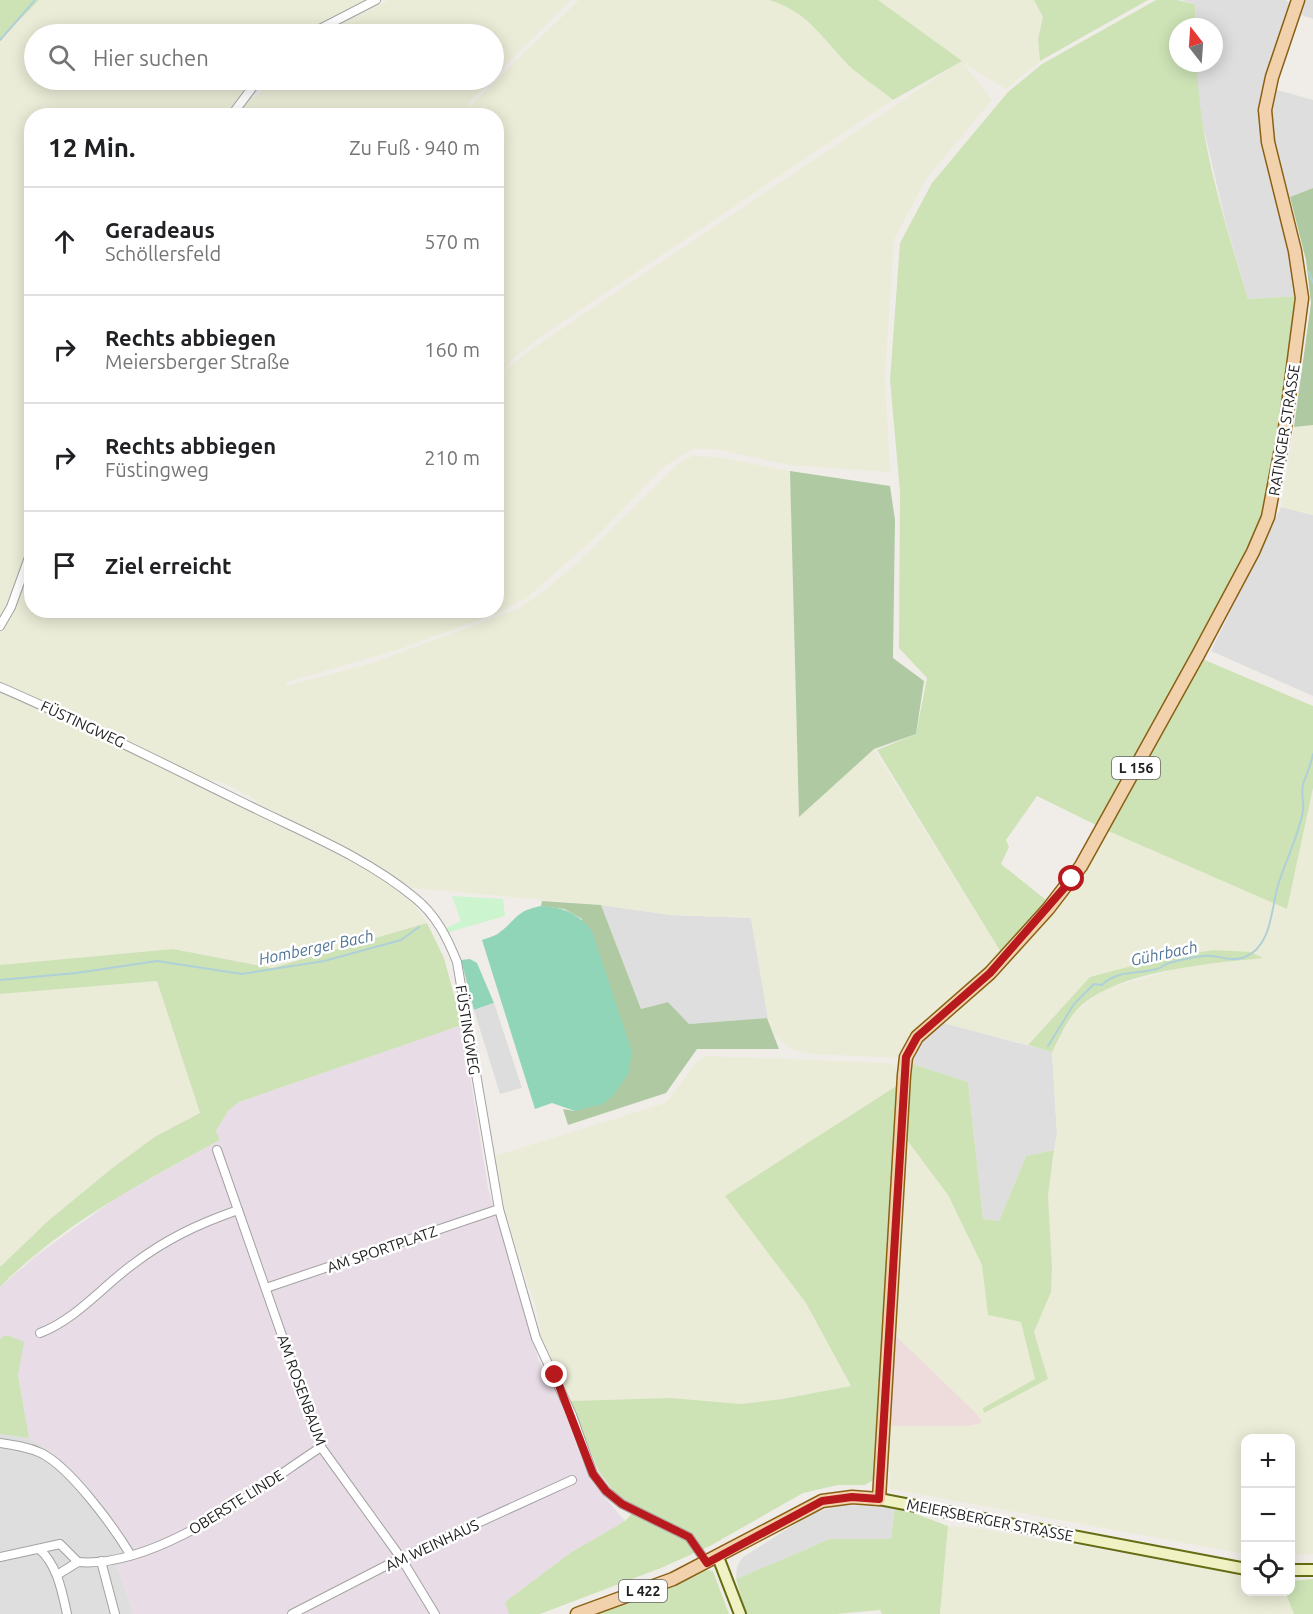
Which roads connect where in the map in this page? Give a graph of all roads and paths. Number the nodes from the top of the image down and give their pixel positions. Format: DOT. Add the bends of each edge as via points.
graph roads {
  1 [pos="376,0"];
  2 [pos="1298,0"];
  3 [pos="329,24"];
  4 [pos="250,90"];
  5 [pos="237,108"];
  6 [pos="24,571"];
  7 [pos="0,626"];
  8 [pos="0,687"];
  9 [pos="217,1150"];
  10 [pos="499,1209"];
  11 [pos="238,1210"];
  12 [pos="266,1288"];
  13 [pos="40,1333"];
  14 [pos="0,1443"];
  15 [pos="321,1448"];
  16 [pos="572,1480"];
  17 [pos="879,1499"];
  18 [pos="39,1548"];
  19 [pos="130,1554"];
  20 [pos="0,1557"];
  21 [pos="401,1558"];
  22 [pos="713,1560"];
  23 [pos="101,1561"];
  24 [pos="78,1562"];
  25 [pos="1241,1568"];
  26 [pos="1295,1570"];
  27 [pos="1313,1570"];
  28 [pos="57,1575"];
  29 [pos="67,1614"];
  30 [pos="115,1614"];
  31 [pos="292,1614"];
  32 [pos="435,1614"];
  33 [pos="577,1614"];
  34 [pos="740,1614"];
  1 -- 3 [label="street"];
  2 -- 17 [label="main road, RATINGER STRASSE / L 156" via="1265,110 1268,142 1295,250 1302,298 1273,502 1253,552 1081,866 1048,909 979,984 921,1033 906,1057"];
  4 -- 5 [label="street"];
  6 -- 7 [label="street"];
  8 -- 10 [label="street, FÜSTINGWEG" via="80,721 366,864 422,904 441,928 457,962"];
  9 -- 11 [label="street, AM ROSENBAUM"];
  10 -- 12 [label="street, AM SPORTPLATZ"];
  10 -- 22 [label="street, FÜSTINGWEG" via="536,1338 572,1415 593,1474 622,1504 689,1537"];
  11 -- 12 [label="street, AM ROSENBAUM"];
  11 -- 13 [label="street" via="190,1227 133,1264 58,1326"];
  12 -- 15 [label="street, AM ROSENBAUM"];
  14 -- 19 [label="street" via="44,1454 88,1497"];
  15 -- 19 [label="street, OBERSTE LINDE" via="224,1512 177,1537"];
  15 -- 21 [label="street, AM ROSENBAUM"];
  16 -- 21 [label="street, AM WEINHAUS"];
  17 -- 22 [label="main road, MEIERSBERGER STRASSE / L 422" via="822,1501"];
  17 -- 25 [label="main road, MEIERSBERGER STRASSE / L 422"];
  18 -- 20 [label="street"];
  18 -- 24 [label="street" via="60,1544"];
  18 -- 28 [label="street"];
  19 -- 23 [label="street, OBERSTE LINDE"];
  21 -- 31 [label="street, AM WEINHAUS"];
  21 -- 32 [label="street, AM ROSENBAUM"];
  22 -- 33 [label="main road, MEIERSBERGER STRASSE / L 422" via="662,1584"];
  22 -- 34 [label="main road"];
  23 -- 24 [label="street, OBERSTE LINDE"];
  23 -- 30 [label="street"];
  24 -- 28 [label="street"];
  26 -- 27 [label="main road"];
  28 -- 29 [label="street"];
}
